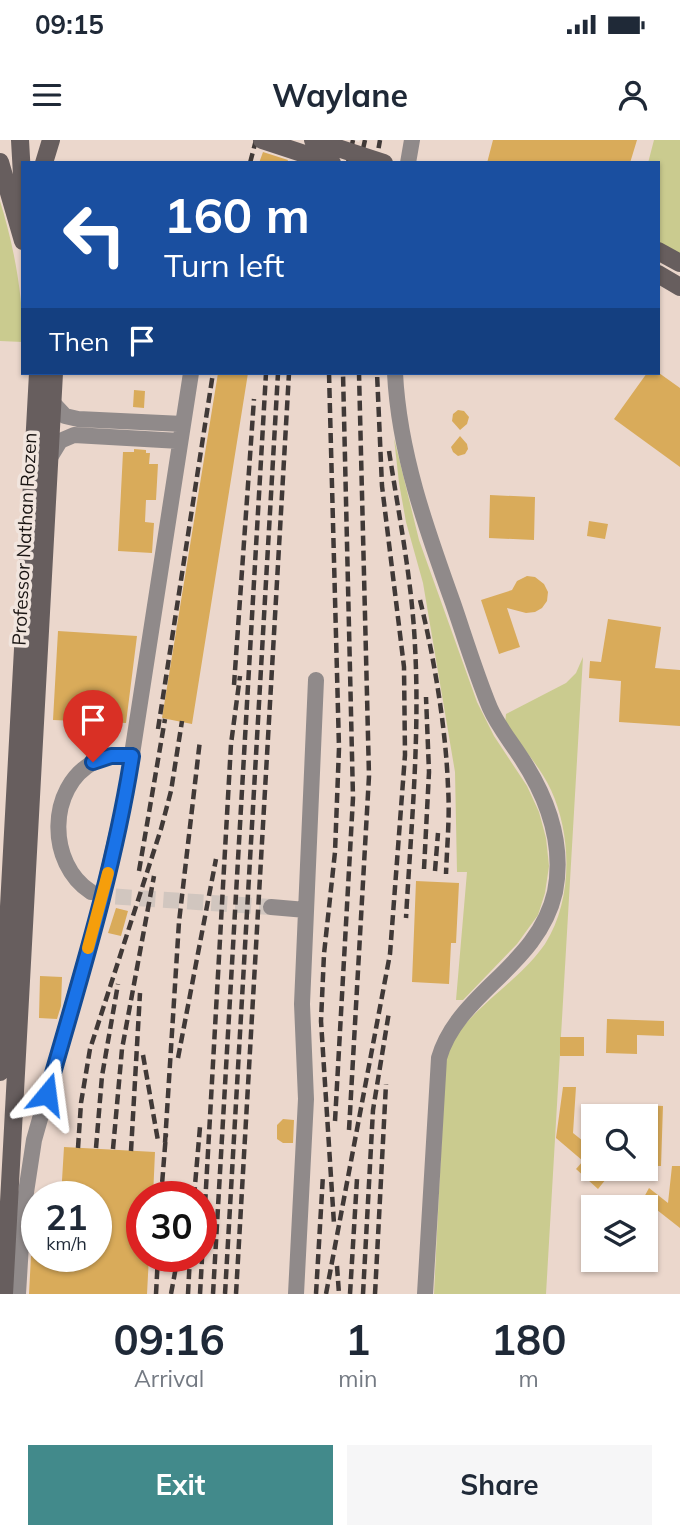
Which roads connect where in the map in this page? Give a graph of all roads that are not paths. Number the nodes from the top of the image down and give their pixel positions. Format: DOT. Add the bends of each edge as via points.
graph roads {
  1 [pos="20,140"];
  2 [pos="36,140"];
  3 [pos="51,140"];
  4 [pos="262,140"];
  5 [pos="313,140"];
  6 [pos="412,140"];
  7 [pos="21,161"];
  8 [pos="37,161"];
  9 [pos="45,161"];
  10 [pos="326,161"];
  11 [pos="378,161"];
  12 [pos="408,161"];
  13 [pos="0,162"];
  14 [pos="21,234"];
  15 [pos="660,252"];
  16 [pos="680,264"];
  17 [pos="660,275"];
  18 [pos="680,287"];
  19 [pos="38,375"];
  20 [pos="54,375"];
  21 [pos="191,375"];
  22 [pos="395,375"];
  23 [pos="52,402"];
  24 [pos="183,424"];
  25 [pos="180,441"];
  26 [pos="49,459"];
  27 [pos="316,680"];
  28 [pos="132,756"];
  29 [pos="91,892"];
  30 [pos="271,907"];
  31 [pos="306,910"];
  32 [pos="0,1072"];
  33 [pos="4,1294"];
  34 [pos="18,1294"];
  35 [pos="296,1294"];
  36 [pos="425,1294"];
  1 -- 7 [label="street"];
  2 -- 8 [label="street"];
  3 -- 9 [label="street"];
  4 -- 10 [label="street, bridge"];
  5 -- 11 [label="street, bridge"];
  6 -- 12 [label="street"];
  13 -- 14 [label="street"];
  15 -- 16 [label="street"];
  17 -- 18 [label="street"];
  19 -- 32 [label="street, Professor Nathan Rozen"];
  20 -- 23 [label="street, Professor Nathan Rozen"];
  21 -- 24 [label="street"];
  22 -- 36 [label="street" via="406,454 426,529 489,706 545,801 557,849 554,892 538,932 512,967 456,1024 439,1058"];
  23 -- 24 [label="street" via="65,416 78,419"];
  23 -- 26 [label="street, Professor Nathan Rozen"];
  24 -- 25 [label="street"];
  25 -- 26 [label="street" via="74,435 60,441"];
  25 -- 28 [label="street"];
  26 -- 33 [label="street, Professor Nathan Rozen"];
  27 -- 31 [label="street"];
  28 -- 29 [label="street" via="111,756 84,768 70,784 61,807 62,855 77,881"];
  28 -- 34 [label="street" via="100,907 34,1140 23,1212"];
  30 -- 31 [label="street"];
  31 -- 35 [label="street" via="302,1015 306,1099"];
}
